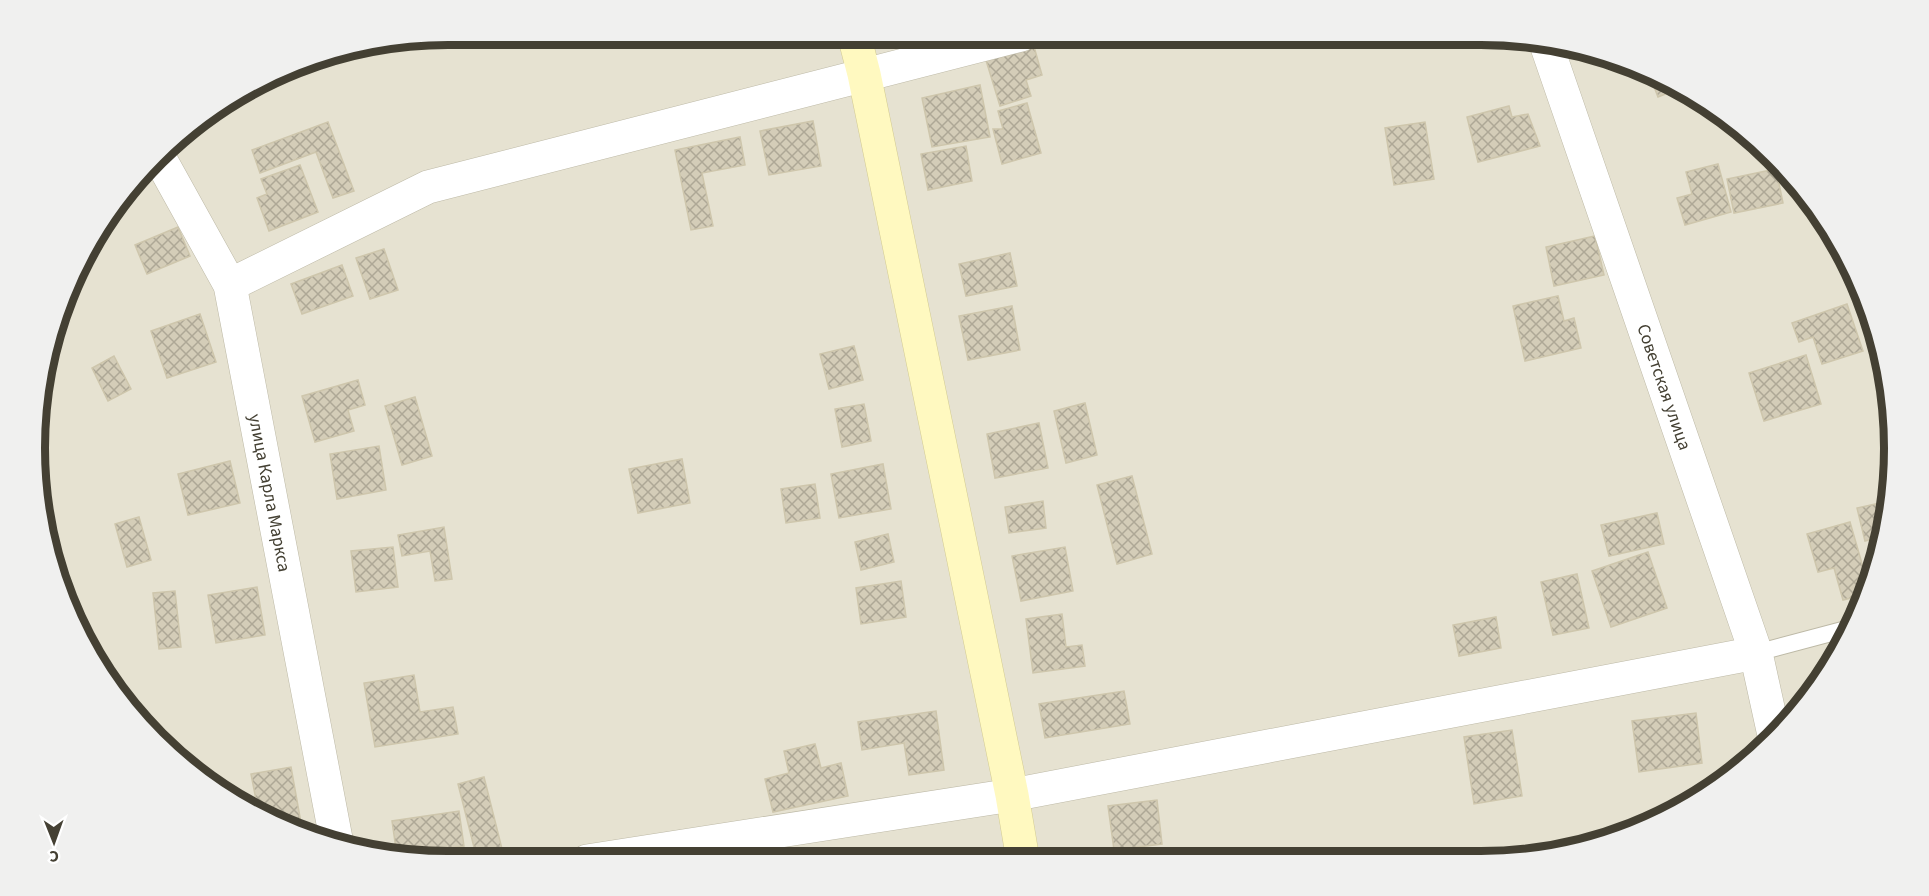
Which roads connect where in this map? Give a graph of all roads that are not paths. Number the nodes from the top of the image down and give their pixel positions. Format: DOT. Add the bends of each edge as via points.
graph roads {
  1 [pos="857,45"];
  2 [pos="978,45"];
  3 [pos="1548,51"];
  4 [pos="864,74"];
  5 [pos="163,163"];
  6 [pos="230,285"];
  7 [pos="1840,631"];
  8 [pos="1756,653"];
  9 [pos="1772,727"];
  10 [pos="1012,795"];
  11 [pos="335,835"];
  12 [pos="651,851"];
  13 [pos="1021,851"];
  1 -- 4 [label="street"];
  2 -- 4 [label="street"];
  3 -- 8 [label="street, Советская улица"];
  4 -- 6 [label="street" via="428,187"];
  4 -- 10 [label="street"];
  5 -- 6 [label="street, улица Карла Маркса"];
  6 -- 11 [label="street, улица Карла Маркса"];
  7 -- 8 [label="lane"];
  8 -- 9 [label="street, Советская улица"];
  8 -- 10 [label="street"];
  10 -- 12 [label="street"];
  10 -- 13 [label="street"];
}
